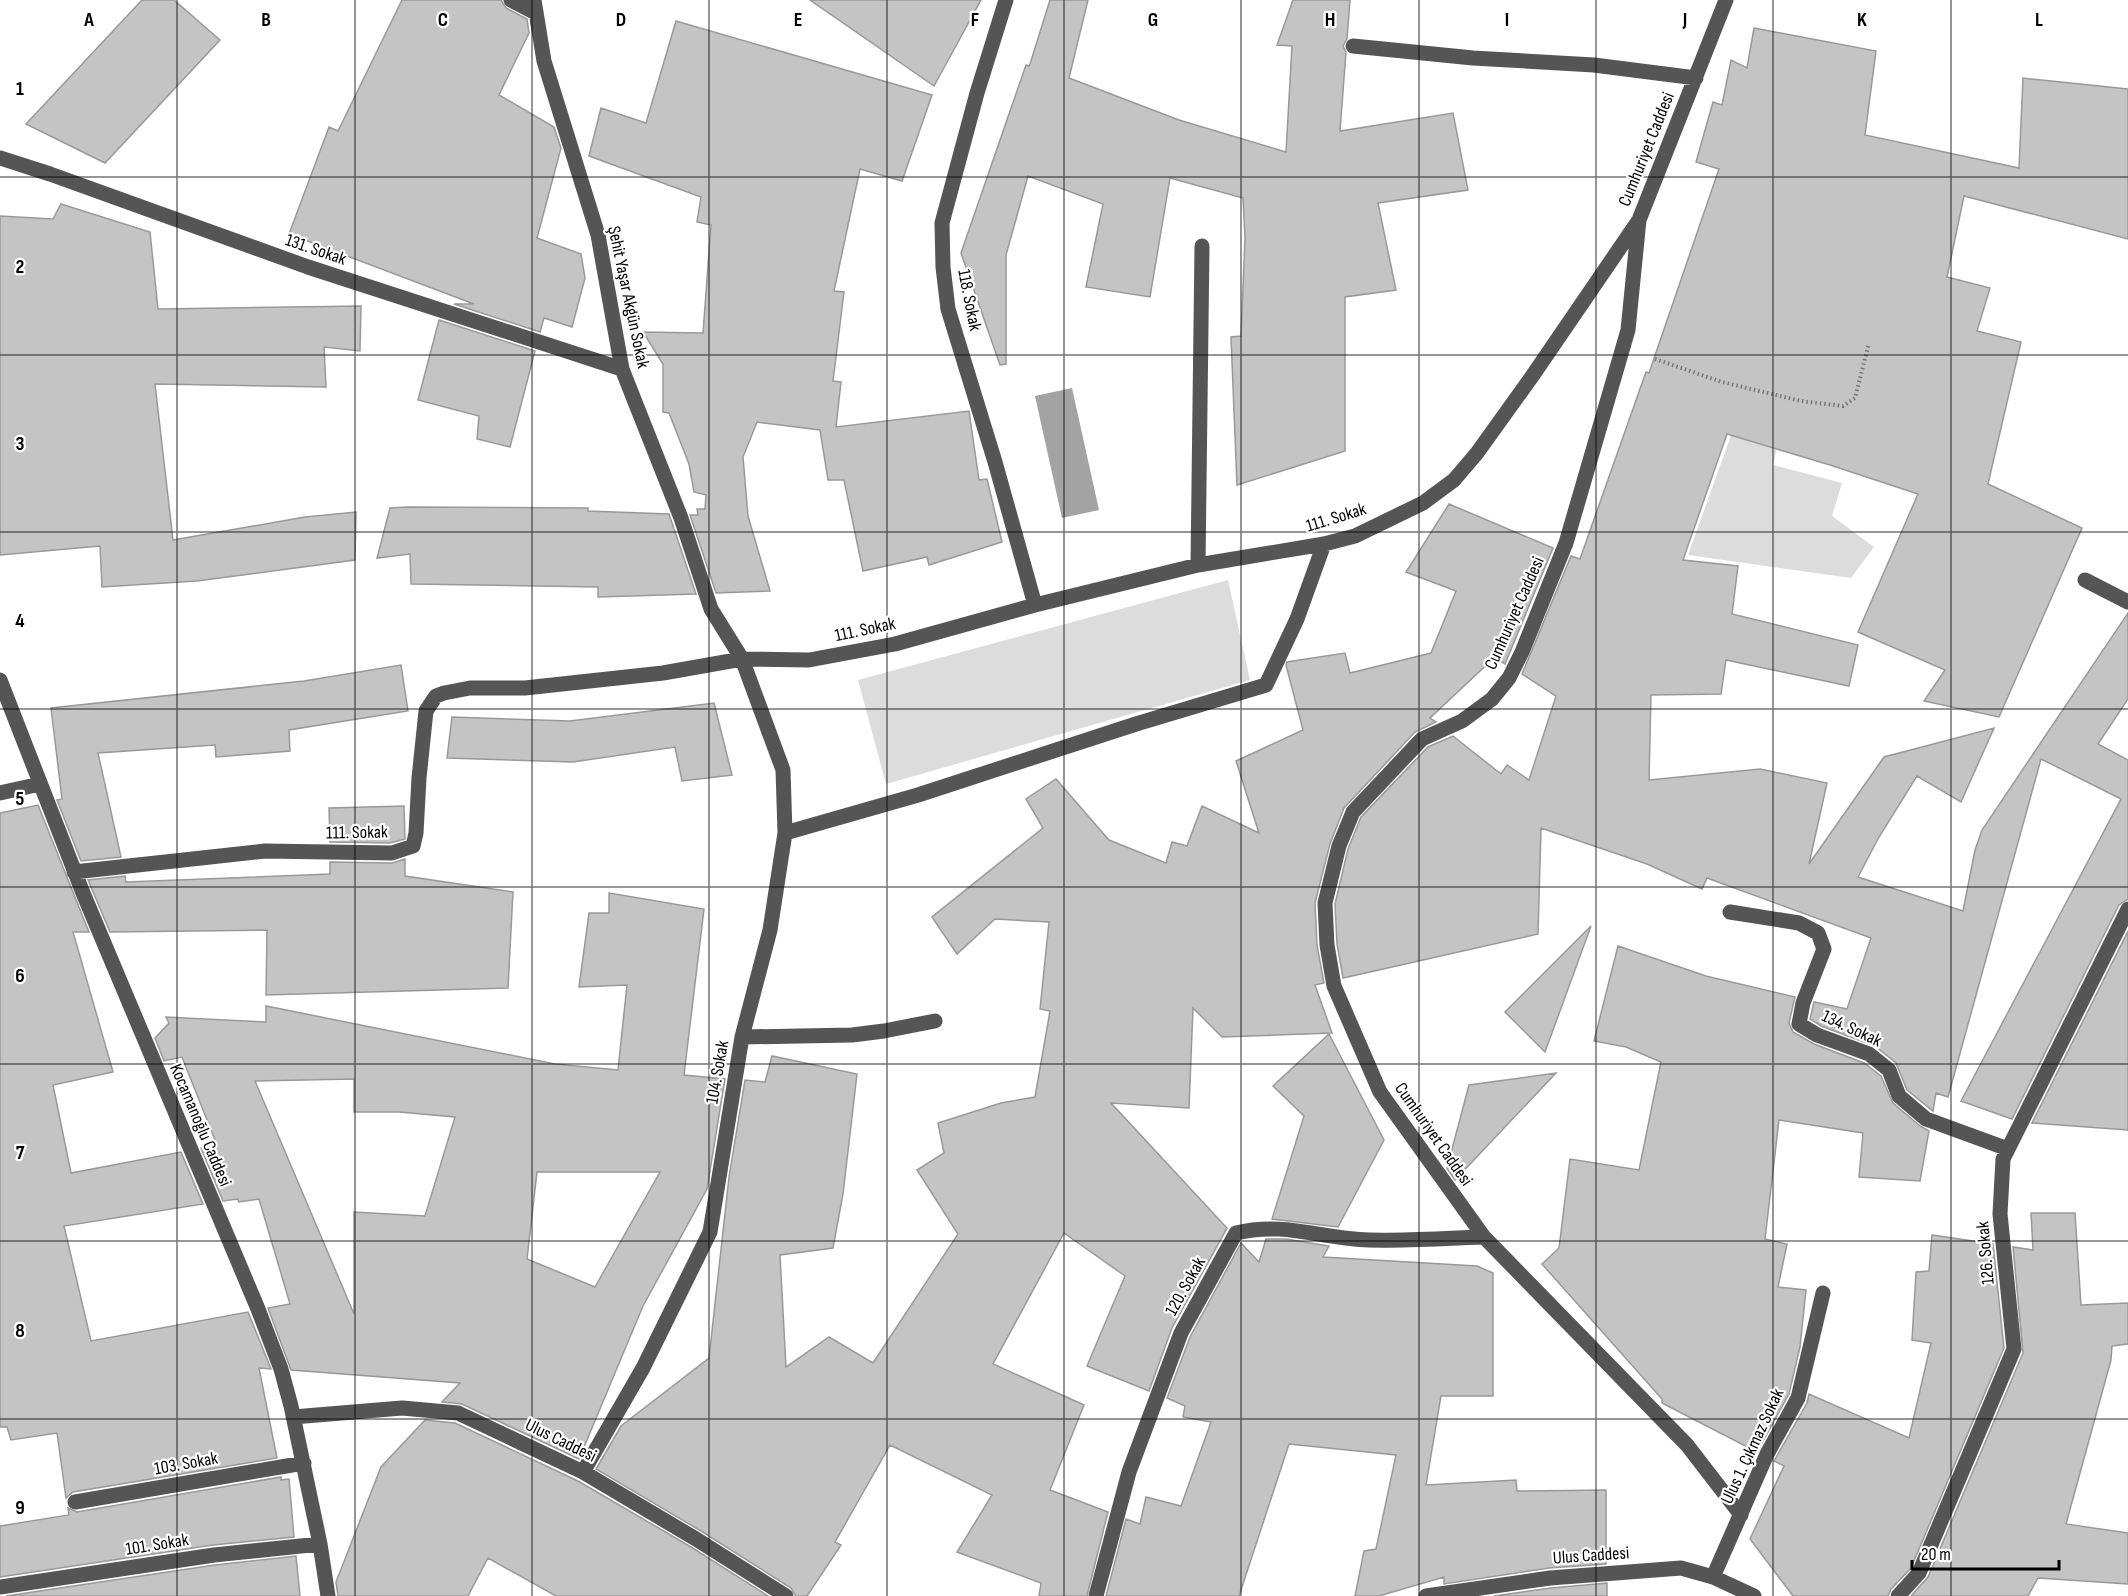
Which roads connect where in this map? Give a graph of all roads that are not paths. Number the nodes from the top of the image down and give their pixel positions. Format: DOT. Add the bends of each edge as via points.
graph roads {
  1 [pos="511,0"];
  2 [pos="1006,0"];
  3 [pos="1726,0"];
  4 [pos="535,7"];
  5 [pos="1353,46"];
  6 [pos="1696,78"];
  7 [pos="0,158"];
  8 [pos="1639,220"];
  9 [pos="1202,246"];
  10 [pos="622,369"];
  11 [pos="1323,544"];
  12 [pos="1198,565"];
  13 [pos="2085,580"];
  14 [pos="2128,602"];
  15 [pos="1035,605"];
  16 [pos="742,658"];
  17 [pos="0,680"];
  18 [pos="40,784"];
  19 [pos="0,793"];
  20 [pos="785,833"];
  21 [pos="74,872"];
  22 [pos="2128,909"];
  23 [pos="1730,912"];
  24 [pos="935,1020"];
  25 [pos="742,1037"];
  26 [pos="2008,1149"];
  27 [pos="1484,1237"];
  28 [pos="1823,1293"];
  29 [pos="292,1417"];
  30 [pos="304,1463"];
  31 [pos="583,1472"];
  32 [pos="75,1502"];
  33 [pos="1741,1515"];
  34 [pos="320,1544"];
  35 [pos="1713,1577"];
  36 [pos="0,1587"];
  37 [pos="328,1596"];
  38 [pos="786,1596"];
  39 [pos="1095,1596"];
  40 [pos="1426,1596"];
  41 [pos="1754,1596"];
  42 [pos="1898,1596"];
  1 -- 4 [label="street"];
  2 -- 15 [label="street, 118. Sokak" via="942,223 943,267 948,309"];
  3 -- 6 [label="street, Cumhuriyet Caddesi"];
  4 -- 10 [label="street, Şehit Yaşar Akgün Sokak" via="544,61 597,235"];
  5 -- 6 [label="street" via="1594,65"];
  6 -- 8 [label="street, Cumhuriyet Caddesi"];
  7 -- 10 [label="street, 131. Sokak" via="308,267"];
  8 -- 11 [label="street, 111. Sokak" via="1533,375 1454,480 1423,503 1355,536"];
  8 -- 27 [label="street, Cumhuriyet Caddesi" via="1623,349 1566,543 1522,652 1509,678 1492,699 1462,722 1422,739 1353,812 1338,846 1325,903 1334,986 1380,1092"];
  9 -- 12 [label="street"];
  10 -- 16 [label="street, Şehit Yaşar Akgün Sokak" via="681,518 711,609"];
  11 -- 12 [label="street, 111. Sokak"];
  11 -- 20 [label="street" via="1298,618 1266,685"];
  12 -- 15 [label="street, 111. Sokak"];
  13 -- 14 [label="street"];
  15 -- 16 [label="street, 111. Sokak" via="895,644 809,660"];
  16 -- 20 [label="street, 104. Sokak" via="783,771"];
  16 -- 21 [label="street, 111. Sokak" via="663,673 525,688 470,688 436,696 426,711 413,846 392,853 265,851"];
  17 -- 18 [label="street, Kocamanoğlu Caddesi"];
  18 -- 19 [label="street"];
  18 -- 21 [label="street, Kocamanoğlu Caddesi"];
  20 -- 25 [label="street, 104. Sokak" via="770,930"];
  21 -- 29 [label="street, Kocamanoğlu Caddesi" via="258,1309 281,1369"];
  22 -- 26 [label="street, 126. Sokak"];
  23 -- 26 [label="street, 134. Sokak" via="1799,923 1818,933 1824,949 1799,1024 1817,1035 1869,1054 1889,1070 1899,1096 1926,1119"];
  24 -- 25 [label="street" via="852,1035"];
  25 -- 31 [label="street, 104. Sokak" via="710,1232 643,1368"];
  26 -- 42 [label="street, 126. Sokak" via="2003,1159 2000,1214 2014,1349 1918,1573"];
  27 -- 33 [label="street, Cumhuriyet Caddesi" via="1687,1444"];
  27 -- 39 [label="street, 120. Sokak" via="1366,1240 1278,1228 1236,1233 1181,1333 1129,1472"];
  28 -- 33 [label="street, Ulus 1. Çıkmaz Sokak" via="1798,1398 1767,1454"];
  29 -- 30 [label="street, Kocamanoğlu Caddesi"];
  29 -- 31 [label="street, Ulus Caddesi" via="402,1408 458,1413"];
  30 -- 32 [label="street, 103. Sokak"];
  30 -- 34 [label="street, Kocamanoğlu Caddesi"];
  31 -- 38 [label="street, Ulus Caddesi"];
  33 -- 35 [label="street, Ulus 1. Çıkmaz Sokak"];
  34 -- 36 [label="street, 101. Sokak" via="214,1555"];
  34 -- 37 [label="street, Kocamanoğlu Caddesi"];
  35 -- 40 [label="street, Ulus Caddesi" via="1681,1568 1550,1578"];
  35 -- 41 [label="street, Ulus Caddesi"];
}
